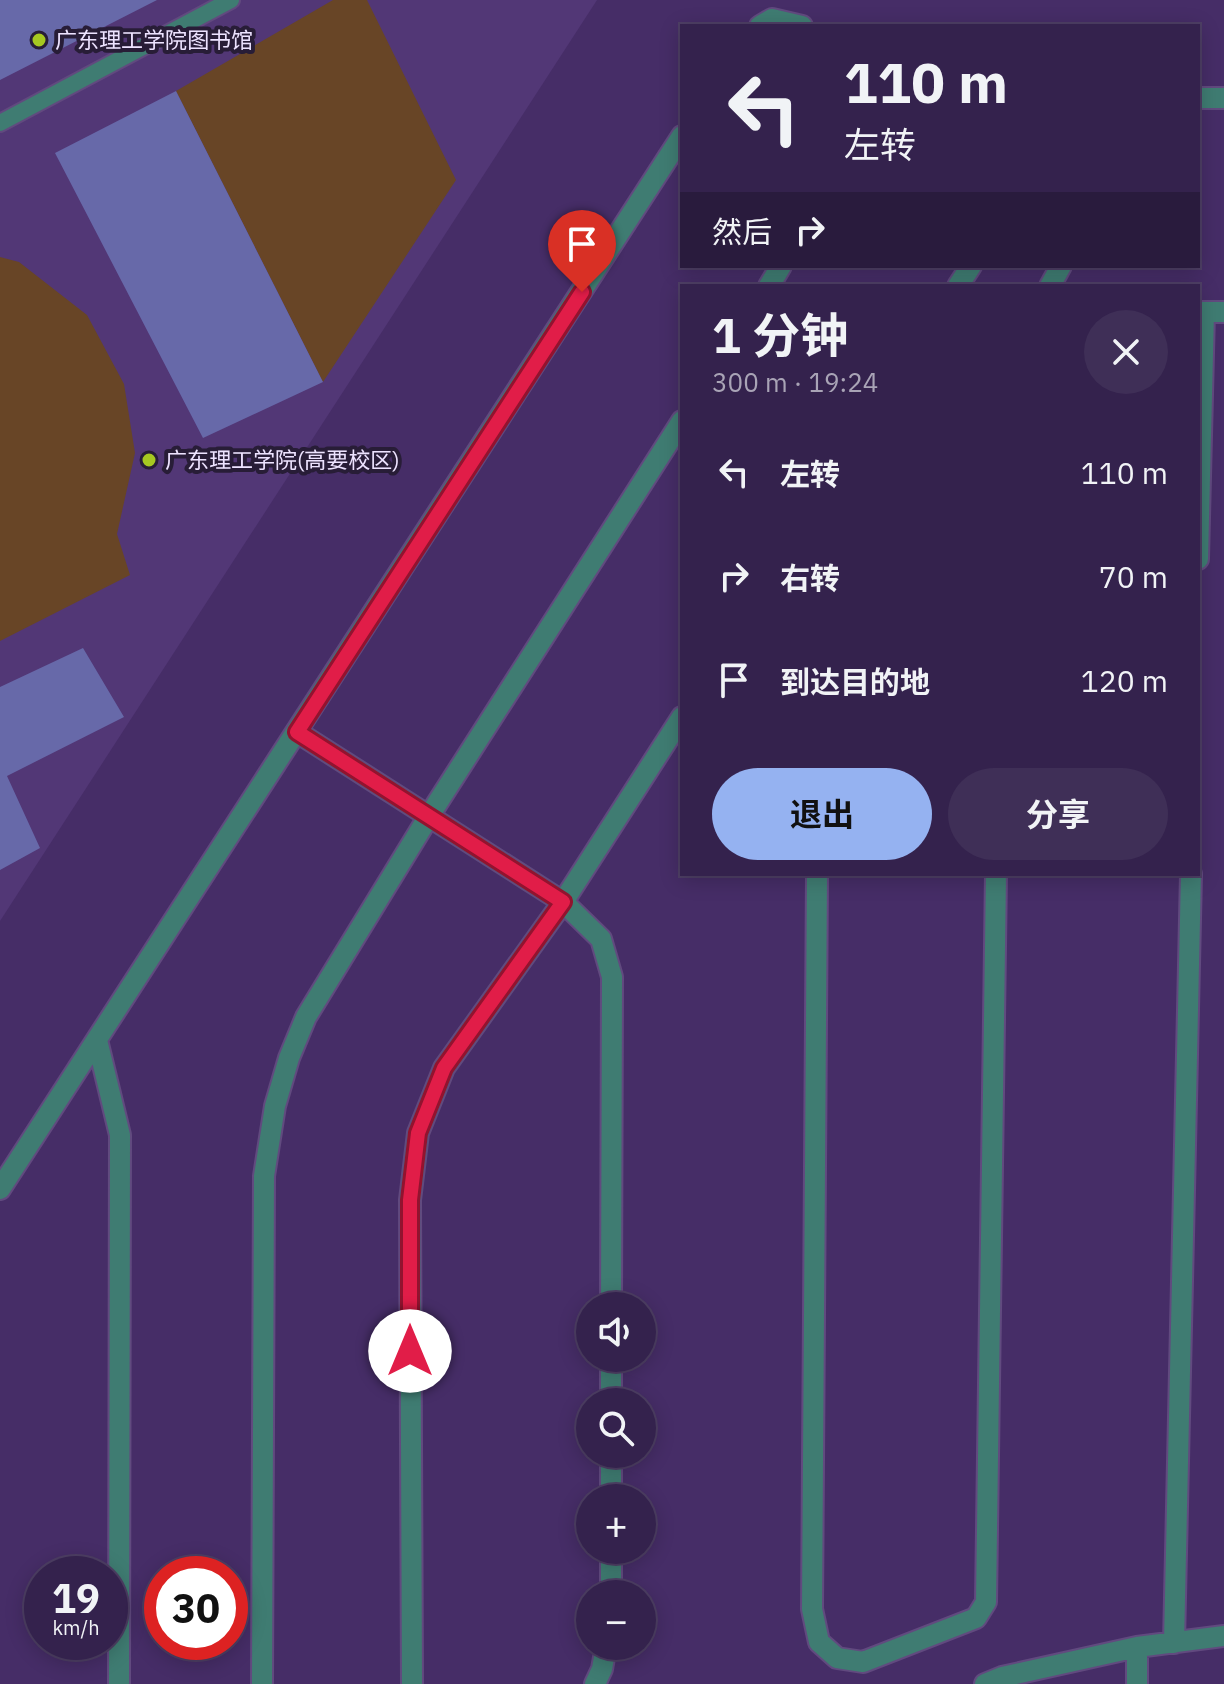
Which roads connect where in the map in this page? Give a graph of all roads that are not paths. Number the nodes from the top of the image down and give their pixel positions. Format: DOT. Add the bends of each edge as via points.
graph roads {
  1 [pos="231,0"];
  2 [pos="763,24"];
  3 [pos="793,24"];
  4 [pos="1200,98"];
  5 [pos="1224,98"];
  6 [pos="0,123"];
  7 [pos="680,139"];
  8 [pos="1209,312"];
  9 [pos="680,424"];
  10 [pos="1200,514"];
  11 [pos="680,720"];
  12 [pos="297,732"];
  13 [pos="429,816"];
  14 [pos="817,876"];
  15 [pos="996,876"];
  16 [pos="1191,876"];
  17 [pos="563,902"];
  18 [pos="97,1040"];
  19 [pos="0,1189"];
  20 [pos="611,1292"];
  21 [pos="1224,1636"];
  22 [pos="1174,1643"];
  23 [pos="1137,1647"];
  24 [pos="604,1660"];
  25 [pos="119,1684"];
  26 [pos="262,1684"];
  27 [pos="412,1684"];
  28 [pos="595,1684"];
  29 [pos="985,1684"];
  30 [pos="1137,1684"];
  1 -- 6 [label="lane"];
  2 -- 3 [label="street" via="772,19"];
  4 -- 5 [label="street"];
  7 -- 12 [label="street"];
  8 -- 10 [label="street"];
  9 -- 13 [label="street"];
  11 -- 17 [label="street"];
  12 -- 13 [label="street"];
  12 -- 18 [label="street"];
  13 -- 17 [label="street"];
  13 -- 26 [label="street" via="306,1017 275,1106 264,1176"];
  14 -- 15 [label="street" via="812,1609 819,1642 837,1658 863,1662 976,1618 986,1602"];
  16 -- 22 [label="street"];
  17 -- 20 [label="street" via="601,939 612,977"];
  17 -- 27 [label="street" via="444,1068 418,1133 410,1200"];
  18 -- 19 [label="street"];
  18 -- 25 [label="street" via="120,1135"];
  21 -- 22 [label="street"];
  22 -- 23 [label="street"];
  23 -- 29 [label="street"];
  23 -- 30 [label="street"];
  24 -- 28 [label="street"];
}
